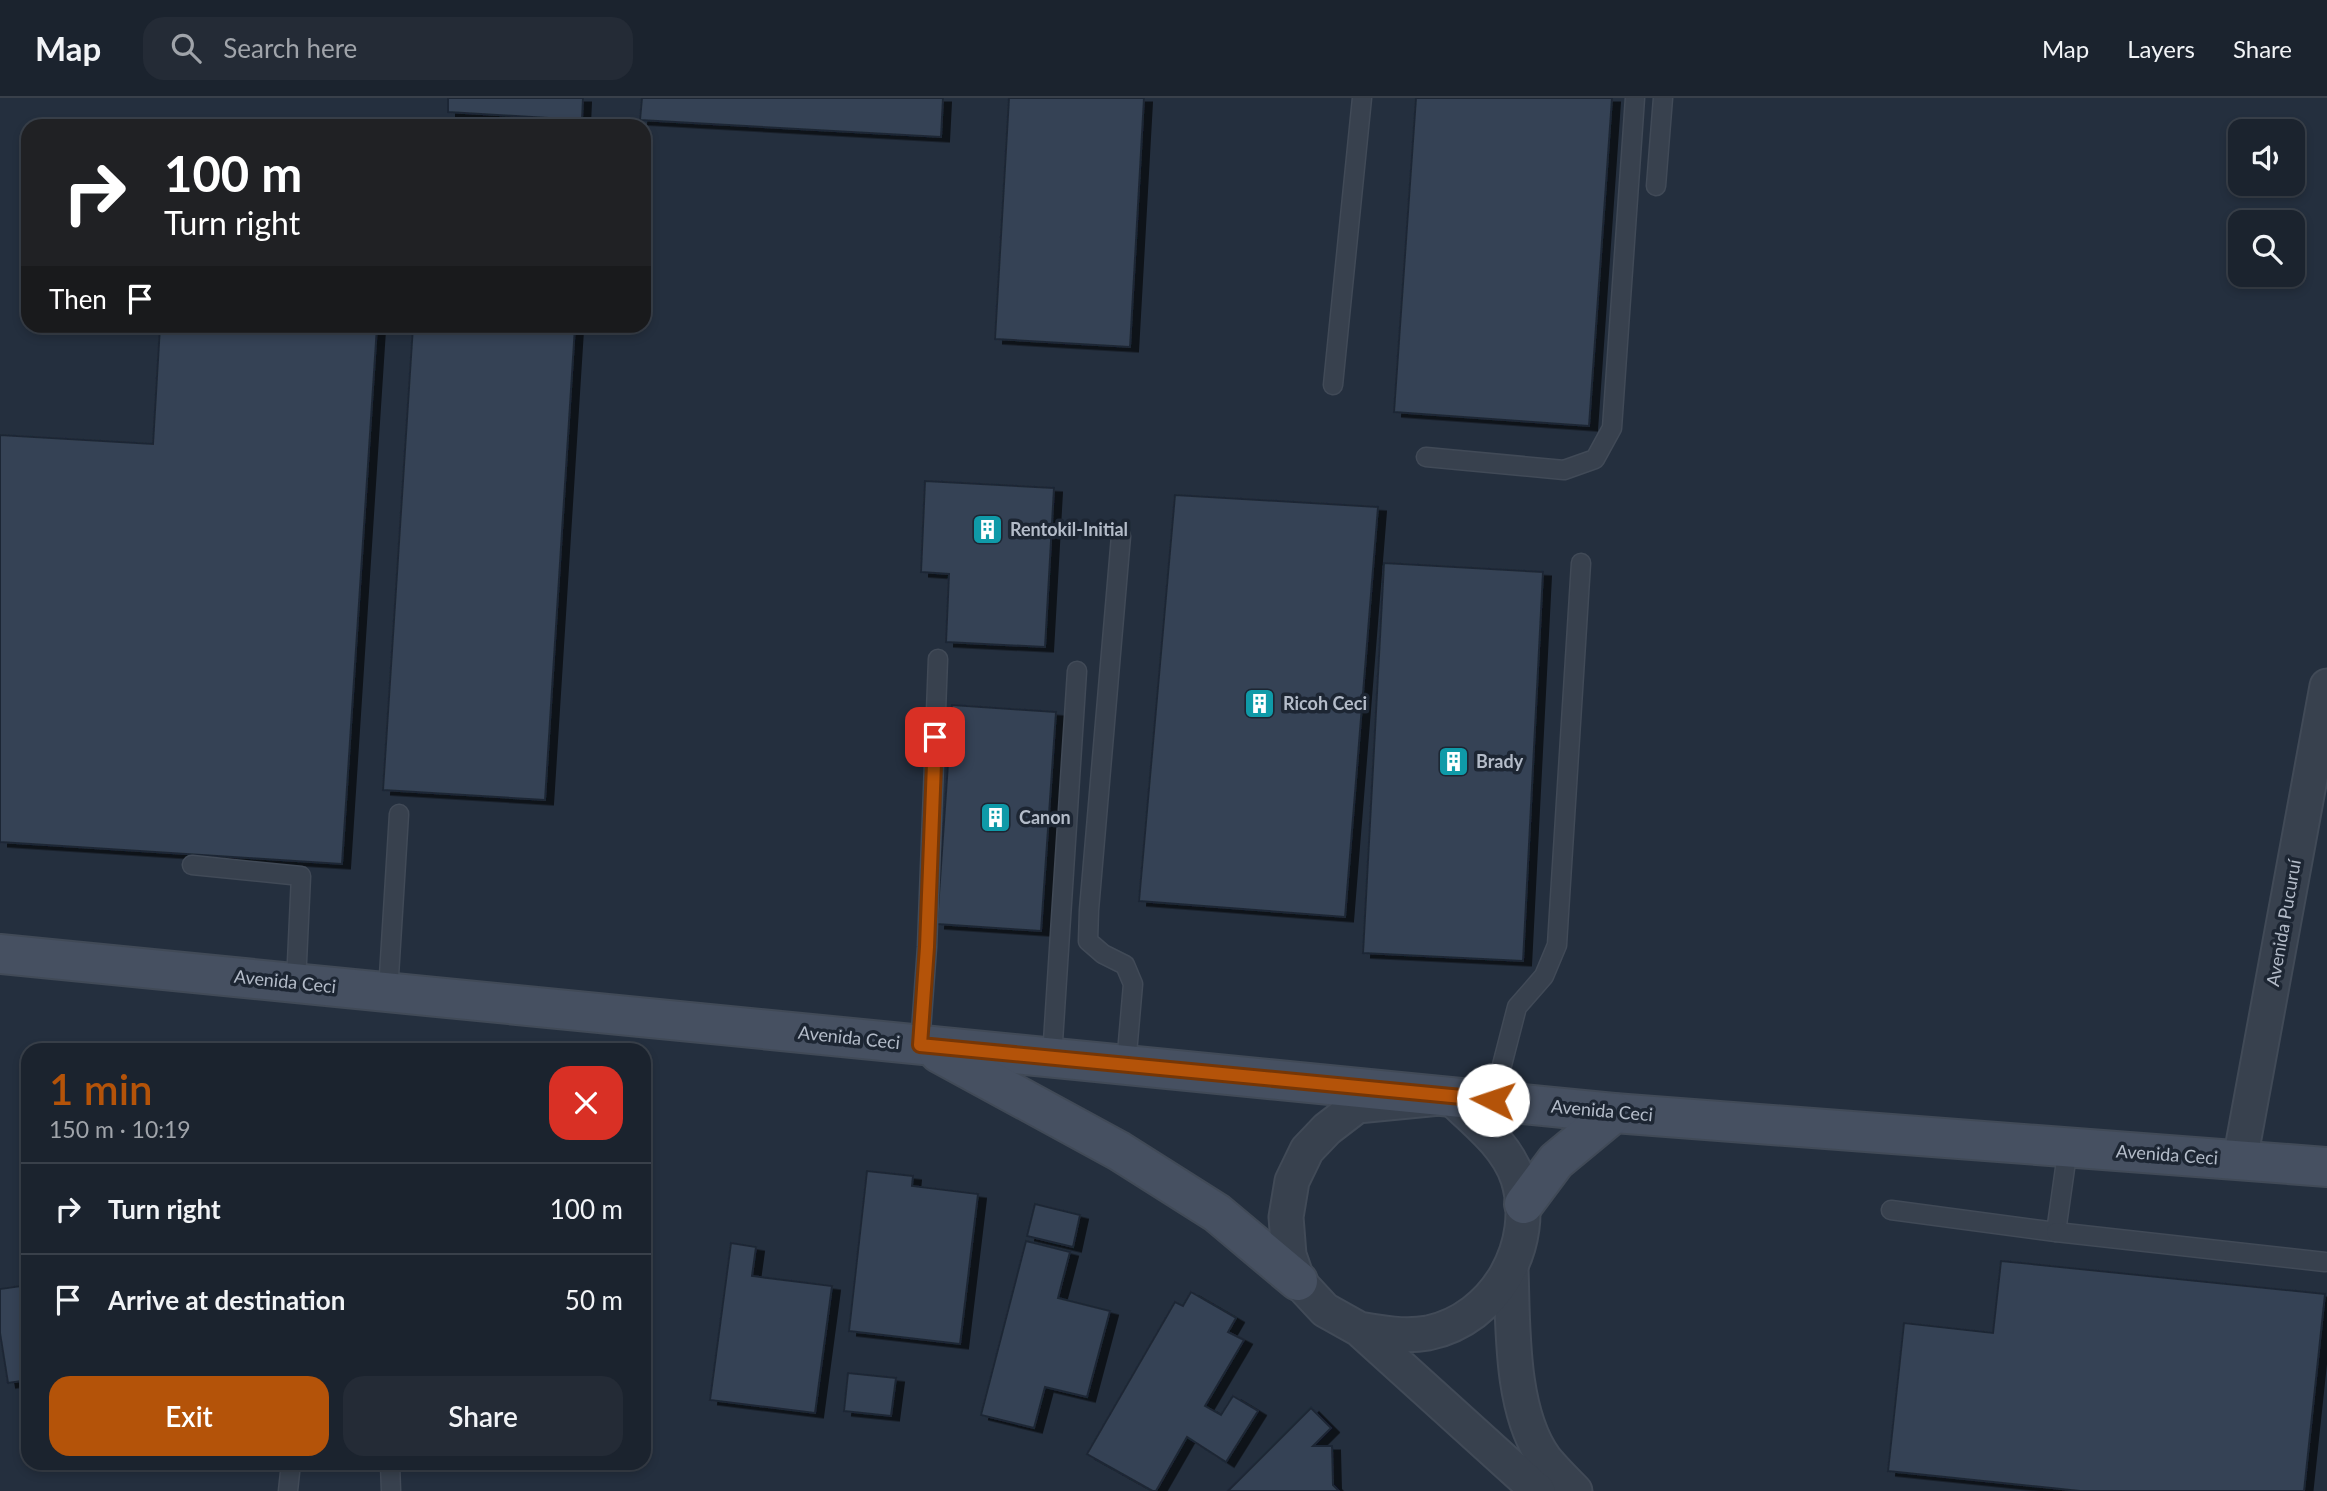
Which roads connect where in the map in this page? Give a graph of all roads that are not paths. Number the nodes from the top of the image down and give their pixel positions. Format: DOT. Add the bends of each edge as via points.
graph roads {
  1 [pos="1362,98"];
  2 [pos="1635,98"];
  3 [pos="1663,98"];
  4 [pos="1656,186"];
  5 [pos="1333,385"];
  6 [pos="1426,457"];
  7 [pos="1121,536"];
  8 [pos="1581,563"];
  9 [pos="938,659"];
  10 [pos="1077,671"];
  11 [pos="2327,687"];
  12 [pos="399,814"];
  13 [pos="192,865"];
  14 [pos="0,954"];
  15 [pos="296,983"];
  16 [pos="388,992"];
  17 [pos="923,1045"];
  18 [pos="1052,1057"];
  19 [pos="1126,1065"];
  20 [pos="1450,1097"];
  21 [pos="1493,1100"];
  22 [pos="1614,1113"];
  23 [pos="2068,1147"];
  24 [pos="2240,1160"];
  25 [pos="2327,1167"];
  26 [pos="1524,1204"];
  27 [pos="1891,1210"];
  28 [pos="2056,1231"];
  29 [pos="2325,1262"];
  30 [pos="1511,1268"];
  31 [pos="1298,1281"];
  32 [pos="1359,1329"];
  33 [pos="290,1470"];
  34 [pos="390,1470"];
  35 [pos="288,1491"];
  36 [pos="391,1491"];
  37 [pos="1538,1491"];
  38 [pos="1575,1491"];
  1 -- 5 [label="lane"];
  2 -- 6 [label="lane" via="1612,428 1595,458 1564,470"];
  3 -- 4 [label="lane"];
  7 -- 19 [label="lane" via="1088,941 1125,965 1133,984"];
  8 -- 21 [label="lane" via="1557,945 1544,976 1517,1007"];
  9 -- 17 [label="lane"];
  10 -- 18 [label="lane"];
  11 -- 24 [label="street, Avenida Pucuruí"];
  12 -- 16 [label="lane"];
  13 -- 15 [label="lane" via="301,876"];
  14 -- 15 [label="main road, Avenida Ceci"];
  15 -- 16 [label="main road, Avenida Ceci"];
  16 -- 17 [label="main road, Avenida Ceci"];
  17 -- 18 [label="main road, Avenida Ceci"];
  17 -- 31 [label="main road" via="1119,1152 1217,1213"];
  18 -- 19 [label="main road, Avenida Ceci"];
  19 -- 20 [label="main road, Avenida Ceci"];
  20 -- 21 [label="main road, Avenida Ceci"];
  20 -- 26 [label="street" via="1505,1154"];
  20 -- 31 [label="street" via="1357,1105 1307,1150 1292,1181 1286,1217 1289,1255"];
  21 -- 22 [label="main road, Avenida Ceci"];
  22 -- 23 [label="main road, Avenida Ceci"];
  22 -- 26 [label="main road" via="1556,1161"];
  23 -- 24 [label="main road, Avenida Ceci"];
  23 -- 28 [label="lane"];
  24 -- 25 [label="main road, Avenida Ceci"];
  26 -- 30 [label="street" via="1522,1237"];
  27 -- 28 [label="lane"];
  28 -- 29 [label="lane"];
  30 -- 32 [label="street" via="1491,1297 1462,1319 1429,1332 1393,1336"];
  30 -- 38 [label="street" via="1513,1341 1530,1430 1545,1458"];
  31 -- 32 [label="street" via="1325,1310"];
  32 -- 37 [label="street"];
  33 -- 35 [label="lane"];
  34 -- 36 [label="lane"];
}
